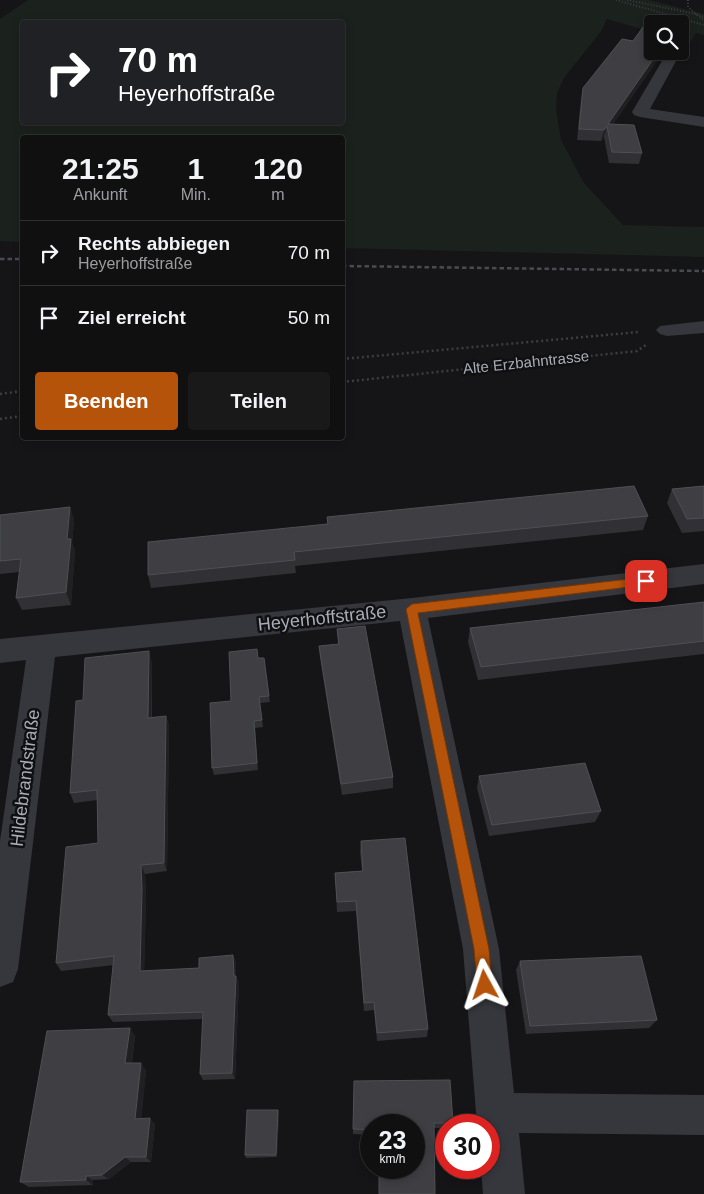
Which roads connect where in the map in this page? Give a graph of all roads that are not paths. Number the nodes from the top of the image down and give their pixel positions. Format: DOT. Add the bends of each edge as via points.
graph roads {
  1 [pos="669,61"];
  2 [pos="704,122"];
  3 [pos="704,327"];
  4 [pos="667,330"];
  5 [pos="704,574"];
  6 [pos="412,609"];
  7 [pos="42,646"];
  8 [pos="0,650"];
  9 [pos="0,969"];
  10 [pos="497,1113"];
  11 [pos="704,1115"];
  12 [pos="504,1194"];
  1 -- 2 [label="street" via="640,112"];
  3 -- 4 [label="street"];
  5 -- 6 [label="street, Heyerhoffstraße"];
  6 -- 7 [label="street, Heyerhoffstraße"];
  6 -- 10 [label="street" via="481,949"];
  7 -- 8 [label="street, Heyerhoffstraße"];
  7 -- 9 [label="street, Hildebrandstraße"];
  10 -- 11 [label="street"];
  10 -- 12 [label="street"];
}
